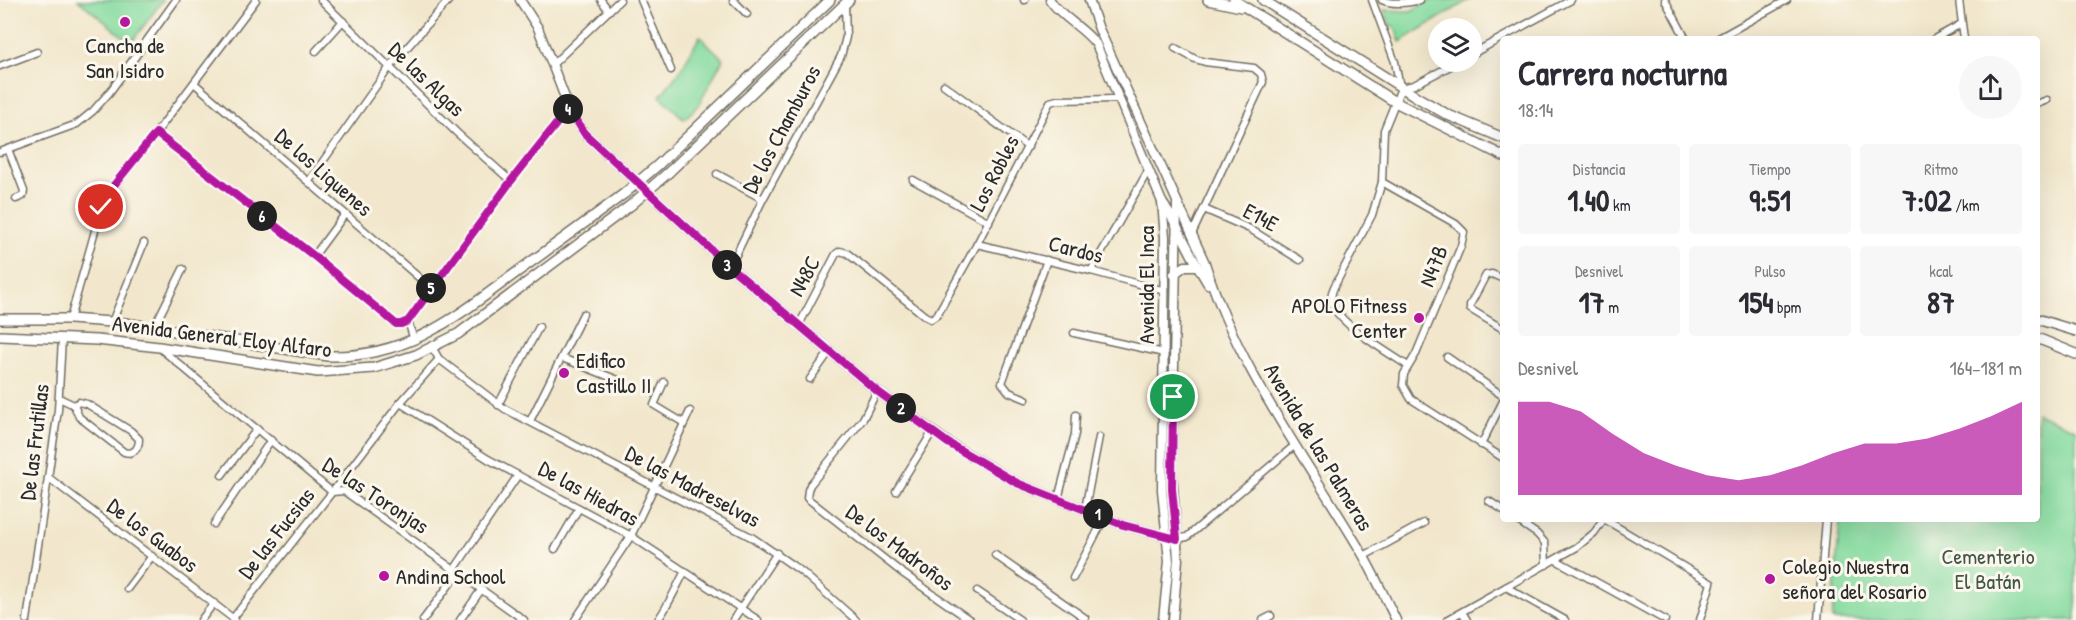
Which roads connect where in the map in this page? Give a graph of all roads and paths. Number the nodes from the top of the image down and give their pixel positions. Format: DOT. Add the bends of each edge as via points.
graph roads {
  1 [pos="176,0"];
  2 [pos="256,0"];
  3 [pos="321,0"];
  4 [pos="449,0"];
  5 [pos="520,0"];
  6 [pos="601,0"];
  7 [pos="620,0"];
  8 [pos="641,0"];
  9 [pos="733,0"];
  10 [pos="830,0"];
  11 [pos="1050,0"];
  12 [pos="1089,0"];
  13 [pos="1208,0"];
  14 [pos="1234,0"];
  15 [pos="1263,0"];
  16 [pos="1372,0"];
  17 [pos="1382,0"];
  18 [pos="1420,0"];
  19 [pos="1571,0"];
  20 [pos="1665,0"];
  21 [pos="1787,0"];
  22 [pos="1959,0"];
  23 [pos="847,2"];
  24 [pos="1244,7"];
  25 [pos="609,11"];
  26 [pos="747,14"];
  27 [pos="343,21"];
  28 [pos="1962,24"];
  29 [pos="1505,36"];
  30 [pos="1684,36"];
  31 [pos="1722,36"];
  32 [pos="1940,36"];
  33 [pos="1964,36"];
  34 [pos="1500,39"];
  35 [pos="1174,48"];
  36 [pos="1482,49"];
  37 [pos="316,51"];
  38 [pos="37,52"];
  39 [pos="553,64"];
  40 [pos="0,66"];
  41 [pos="389,68"];
  42 [pos="671,70"];
  43 [pos="1439,72"];
  44 [pos="194,83"];
  45 [pos="944,85"];
  46 [pos="1401,88"];
  47 [pos="1118,99"];
  48 [pos="2047,99"];
  49 [pos="1395,102"];
  50 [pos="2040,102"];
  51 [pos="569,108"];
  52 [pos="156,133"];
  53 [pos="1500,137"];
  54 [pos="1028,147"];
  55 [pos="8,149"];
  56 [pos="0,152"];
  57 [pos="1500,154"];
  58 [pos="1148,171"];
  59 [pos="717,174"];
  60 [pos="913,180"];
  61 [pos="511,181"];
  62 [pos="309,182"];
  63 [pos="1382,182"];
  64 [pos="16,199"];
  65 [pos="763,199"];
  66 [pos="1162,202"];
  67 [pos="1177,203"];
  68 [pos="1203,211"];
  69 [pos="345,214"];
  70 [pos="1184,217"];
  71 [pos="989,222"];
  72 [pos="1176,223"];
  73 [pos="1192,234"];
  74 [pos="144,243"];
  75 [pos="977,244"];
  76 [pos="847,253"];
  77 [pos="314,256"];
  78 [pos="1047,260"];
  79 [pos="1300,260"];
  80 [pos="1197,266"];
  81 [pos="730,267"];
  82 [pos="183,269"];
  83 [pos="1091,271"];
  84 [pos="1174,274"];
  85 [pos="1500,278"];
  86 [pos="431,288"];
  87 [pos="1165,291"];
  88 [pos="1214,292"];
  89 [pos="584,314"];
  90 [pos="0,319"];
  91 [pos="70,319"];
  92 [pos="2040,320"];
  93 [pos="100,321"];
  94 [pos="408,321"];
  95 [pos="112,322"];
  96 [pos="799,325"];
  97 [pos="154,327"];
  98 [pos="539,327"];
  99 [pos="1500,327"];
  100 [pos="2076,331"];
  101 [pos="1074,333"];
  102 [pos="0,336"];
  103 [pos="62,339"];
  104 [pos="2040,339"];
  105 [pos="98,340"];
  106 [pos="414,341"];
  107 [pos="159,347"];
  108 [pos="432,347"];
  109 [pos="830,351"];
  110 [pos="1164,353"];
  111 [pos="2076,354"];
  112 [pos="1447,357"];
  113 [pos="562,358"];
  114 [pos="438,359"];
  115 [pos="1408,366"];
  116 [pos="810,379"];
  117 [pos="623,382"];
  118 [pos="664,382"];
  119 [pos="877,391"];
  120 [pos="1500,397"];
  121 [pos="59,398"];
  122 [pos="1026,399"];
  123 [pos="400,403"];
  124 [pos="74,405"];
  125 [pos="498,405"];
  126 [pos="1500,405"];
  127 [pos="690,411"];
  128 [pos="1076,415"];
  129 [pos="530,421"];
  130 [pos="684,423"];
  131 [pos="257,429"];
  132 [pos="933,431"];
  133 [pos="1100,438"];
  134 [pos="271,440"];
  135 [pos="1481,445"];
  136 [pos="1295,446"];
  137 [pos="1500,456"];
  138 [pos="222,475"];
  139 [pos="518,475"];
  140 [pos="49,478"];
  141 [pos="655,486"];
  142 [pos="896,491"];
  143 [pos="332,492"];
  144 [pos="1058,499"];
  145 [pos="1489,501"];
  146 [pos="579,508"];
  147 [pos="1500,508"];
  148 [pos="1085,509"];
  149 [pos="1105,517"];
  150 [pos="1519,522"];
  151 [pos="1602,522"];
  152 [pos="1609,522"];
  153 [pos="1826,522"];
  154 [pos="1424,523"];
  155 [pos="214,524"];
  156 [pos="631,536"];
  157 [pos="1167,537"];
  158 [pos="1177,539"];
  159 [pos="555,549"];
  160 [pos="777,554"];
  161 [pos="995,555"];
  162 [pos="152,556"];
  163 [pos="1364,556"];
  164 [pos="1556,560"];
  165 [pos="1546,565"];
  166 [pos="456,571"];
  167 [pos="685,572"];
  168 [pos="1073,578"];
  169 [pos="1506,587"];
  170 [pos="127,589"];
  171 [pos="481,590"];
  172 [pos="977,591"];
  173 [pos="214,603"];
  174 [pos="741,608"];
  175 [pos="1462,612"];
  176 [pos="1271,616"];
  177 [pos="234,619"];
  178 [pos="1085,619"];
  179 [pos="27,620"];
  180 [pos="201,620"];
  181 [pos="423,620"];
  182 [pos="460,620"];
  183 [pos="524,620"];
  184 [pos="575,620"];
  185 [pos="658,620"];
  186 [pos="733,620"];
  187 [pos="758,620"];
  188 [pos="856,620"];
  189 [pos="970,620"];
  190 [pos="1020,620"];
  191 [pos="1162,620"];
  192 [pos="1173,620"];
  193 [pos="1263,620"];
  194 [pos="1396,620"];
  195 [pos="1447,620"];
  196 [pos="1467,620"];
  197 [pos="1565,620"];
  198 [pos="1665,620"];
  199 [pos="1700,620"];
  200 [pos="1818,620"];
  1 -- 55 [label="street" via="109,93 86,118"];
  2 -- 44 [label="street"];
  3 -- 27 [label="street, De las Algas"];
  4 -- 41 [label="street"];
  5 -- 39 [label="street" via="538,28"];
  6 -- 25 [label="street"];
  7 -- 25 [label="street"];
  8 -- 42 [label="street"];
  9 -- 26 [label="street"];
  10 -- 106 [label="main road, Avenida General Eloy Alfaro, bridge" via="625,193 450,321"];
  11 -- 47 [label="street, Avenida de las Palmeras" via="1088,32"];
  12 -- 67 [label="street, Avenida de las Palmeras"];
  13 -- 24 [label="main road"];
  14 -- 24 [label="main road"];
  15 -- 46 [label="main road"];
  16 -- 46 [label="street"];
  17 -- 18 [label="street"];
  19 -- 29 [label="street"];
  20 -- 30 [label="street"];
  21 -- 31 [label="street"];
  22 -- 28 [label="street"];
  23 -- 65 [label="street, De los Chamburos" via="841,56"];
  23 -- 108 [label="main road, Avenida General Eloy Alfaro, bridge" via="631,205 472,325"];
  24 -- 49 [label="main road"];
  25 -- 39 [label="street"];
  27 -- 37 [label="street"];
  27 -- 41 [label="street, De las Algas"];
  28 -- 32 [label="street"];
  28 -- 33 [label="street"];
  34 -- 36 [label="street"];
  35 -- 68 [label="street" via="1205,62 1254,68 1263,82"];
  38 -- 40 [label="street"];
  39 -- 51 [label="street"];
  41 -- 61 [label="street, De las Algas"];
  41 -- 62 [label="street"];
  43 -- 46 [label="street"];
  44 -- 52 [label="street"];
  44 -- 62 [label="street, De los Liquenes"];
  45 -- 54 [label="street"];
  46 -- 49 [label="street"];
  46 -- 53 [label="main road" via="1448,115"];
  47 -- 54 [label="street, Los Robles" via="1050,102"];
  47 -- 58 [label="street, Avenida de las Palmeras"];
  48 -- 50 [label="street"];
  49 -- 57 [label="main road"];
  49 -- 63 [label="street" via="1383,135"];
  51 -- 61 [label="street"];
  51 -- 81 [label="street" via="584,133"];
  52 -- 77 [label="street"];
  52 -- 91 [label="street" via="104,199"];
  54 -- 71 [label="street, Los Robles"];
  55 -- 56 [label="street"];
  55 -- 64 [label="street" via="24,191"];
  58 -- 66 [label="street, Avenida de las Palmeras"];
  58 -- 83 [label="street"];
  59 -- 65 [label="street"];
  60 -- 71 [label="street"];
  61 -- 86 [label="street"];
  62 -- 69 [label="street, De los Liquenes"];
  63 -- 115 [label="street" via="1370,221 1331,297 1335,308 1351,325"];
  63 -- 115 [label="street, N47B" via="1464,232"];
  65 -- 81 [label="street, De los Chamburos"];
  66 -- 72 [label="street, Avenida de las Palmeras"];
  66 -- 87 [label="street, Avenida El Inca"];
  67 -- 70 [label="street, Avenida de las Palmeras"];
  67 -- 72 [label="street, Avenida El Inca"];
  68 -- 70 [label="street"];
  68 -- 73 [label="street"];
  68 -- 79 [label="street, E14E" via="1250,229"];
  69 -- 77 [label="street"];
  69 -- 86 [label="street, De los Liquenes"];
  70 -- 73 [label="street, Avenida de las Palmeras"];
  71 -- 75 [label="street, Los Robles"];
  72 -- 80 [label="street, Avenida de las Palmeras"];
  72 -- 84 [label="street, Avenida El Inca"];
  73 -- 88 [label="street, Avenida de las Palmeras"];
  74 -- 95 [label="street"];
  75 -- 76 [label="street, Los Robles" via="932,318"];
  75 -- 78 [label="street, Cardos"];
  76 -- 96 [label="street, N48C" via="836,254"];
  77 -- 94 [label="street" via="396,324"];
  78 -- 83 [label="street, Cardos"];
  78 -- 122 [label="street" via="1002,383 1005,389"];
  80 -- 84 [label="street" via="1185,266"];
  80 -- 88 [label="street, Avenida de las Palmeras"];
  81 -- 96 [label="street"];
  82 -- 97 [label="street"];
  83 -- 87 [label="street, Cardos"];
  84 -- 158 [label="street, Avenida El Inca" via="1172,489"];
  85 -- 99 [label="street" via="1486,275 1470,305 1472,313"];
  86 -- 94 [label="street"];
  87 -- 110 [label="street, Avenida El Inca"];
  88 -- 136 [label="street, Avenida de las Palmeras" via="1241,351"];
  89 -- 113 [label="street"];
  90 -- 91 [label="main road, Avenida General Eloy Alfaro"];
  91 -- 93 [label="main road, Avenida General Eloy Alfaro"];
  92 -- 100 [label="main road"];
  93 -- 95 [label="main road, Avenida General Eloy Alfaro"];
  93 -- 105 [label="main road"];
  94 -- 106 [label="street"];
  95 -- 97 [label="main road, Avenida General Eloy Alfaro"];
  96 -- 109 [label="street"];
  97 -- 106 [label="main road, Avenida General Eloy Alfaro" via="328,356 351,357"];
  98 -- 125 [label="street"];
  101 -- 110 [label="street"];
  102 -- 103 [label="main road, Avenida General Eloy Alfaro"];
  103 -- 105 [label="main road, Avenida General Eloy Alfaro"];
  103 -- 121 [label="street, De las Frutillas"];
  104 -- 111 [label="main road"];
  105 -- 107 [label="main road, Avenida General Eloy Alfaro"];
  107 -- 108 [label="main road, Avenida General Eloy Alfaro" via="318,372 374,368"];
  107 -- 131 [label="street, De las Toronjas"];
  108 -- 114 [label="street"];
  109 -- 116 [label="street"];
  109 -- 119 [label="street"];
  110 -- 157 [label="street, Avenida El Inca" via="1162,490"];
  112 -- 120 [label="street"];
  113 -- 117 [label="street"];
  113 -- 129 [label="street"];
  114 -- 123 [label="street, De las Fucsias"];
  114 -- 125 [label="street, De las Madreselvas"];
  115 -- 135 [label="street" via="1403,381 1409,397"];
  118 -- 130 [label="street" via="654,405"];
  119 -- 132 [label="street"];
  119 -- 189 [label="street, De los Madroños" via="863,419 810,485 809,501"];
  121 -- 124 [label="street"];
  121 -- 140 [label="street, De las Frutillas"];
  123 -- 139 [label="street, De las Hiedras"];
  123 -- 143 [label="street, De las Fucsias"];
  124 -- 124 [label="street" via="79,417 124,452 130,453 139,446 131,431 87,404"];
  125 -- 129 [label="street, De las Madreselvas"];
  126 -- 135 [label="street"];
  127 -- 130 [label="street"];
  128 -- 144 [label="street"];
  129 -- 141 [label="street, De las Madreselvas"];
  130 -- 141 [label="street"];
  131 -- 134 [label="street, De las Toronjas"];
  131 -- 138 [label="street"];
  132 -- 142 [label="street"];
  132 -- 144 [label="street" via="1002,476"];
  133 -- 148 [label="street"];
  134 -- 143 [label="street, De las Toronjas"];
  134 -- 155 [label="street"];
  135 -- 137 [label="street"];
  136 -- 158 [label="street" via="1187,537"];
  136 -- 163 [label="street, Avenida de las Palmeras"];
  139 -- 146 [label="street, De las Hiedras"];
  139 -- 166 [label="street"];
  140 -- 162 [label="street, De los Guabos"];
  140 -- 179 [label="street, De las Frutillas"];
  141 -- 156 [label="street"];
  141 -- 160 [label="street, De las Madreselvas"];
  143 -- 166 [label="street, De las Toronjas" via="344,491"];
  143 -- 177 [label="street, De las Fucsias"];
  144 -- 148 [label="street"];
  145 -- 147 [label="street"];
  146 -- 156 [label="street, De las Hiedras"];
  146 -- 159 [label="street"];
  148 -- 149 [label="street"];
  149 -- 157 [label="street"];
  149 -- 168 [label="street"];
  150 -- 165 [label="street" via="1545,543"];
  151 -- 164 [label="street" via="1585,541"];
  152 -- 199 [label="street" via="1711,583"];
  153 -- 200 [label="street"];
  154 -- 163 [label="street"];
  156 -- 167 [label="street, De las Hiedras"];
  156 -- 184 [label="street"];
  157 -- 158 [label="street"];
  157 -- 191 [label="street, Avenida El Inca"];
  158 -- 192 [label="street, Avenida El Inca"];
  160 -- 174 [label="street"];
  160 -- 188 [label="street, De las Madreselvas"];
  161 -- 178 [label="street"];
  162 -- 170 [label="street"];
  162 -- 173 [label="street, De los Guabos"];
  163 -- 194 [label="street, Avenida de las Palmeras"];
  164 -- 165 [label="street"];
  164 -- 198 [label="street"];
  165 -- 169 [label="street"];
  166 -- 171 [label="street, De las Toronjas"];
  166 -- 181 [label="street"];
  167 -- 174 [label="street, De las Hiedras"];
  167 -- 185 [label="street"];
  169 -- 175 [label="street"];
  169 -- 197 [label="street"];
  171 -- 182 [label="street"];
  171 -- 183 [label="street, De las Toronjas"];
  172 -- 190 [label="street"];
  173 -- 177 [label="street, De los Guabos"];
  173 -- 180 [label="street"];
  174 -- 186 [label="street"];
  174 -- 187 [label="street, De las Hiedras"];
  175 -- 195 [label="street"];
  175 -- 196 [label="street"];
  176 -- 193 [label="street"];
}
